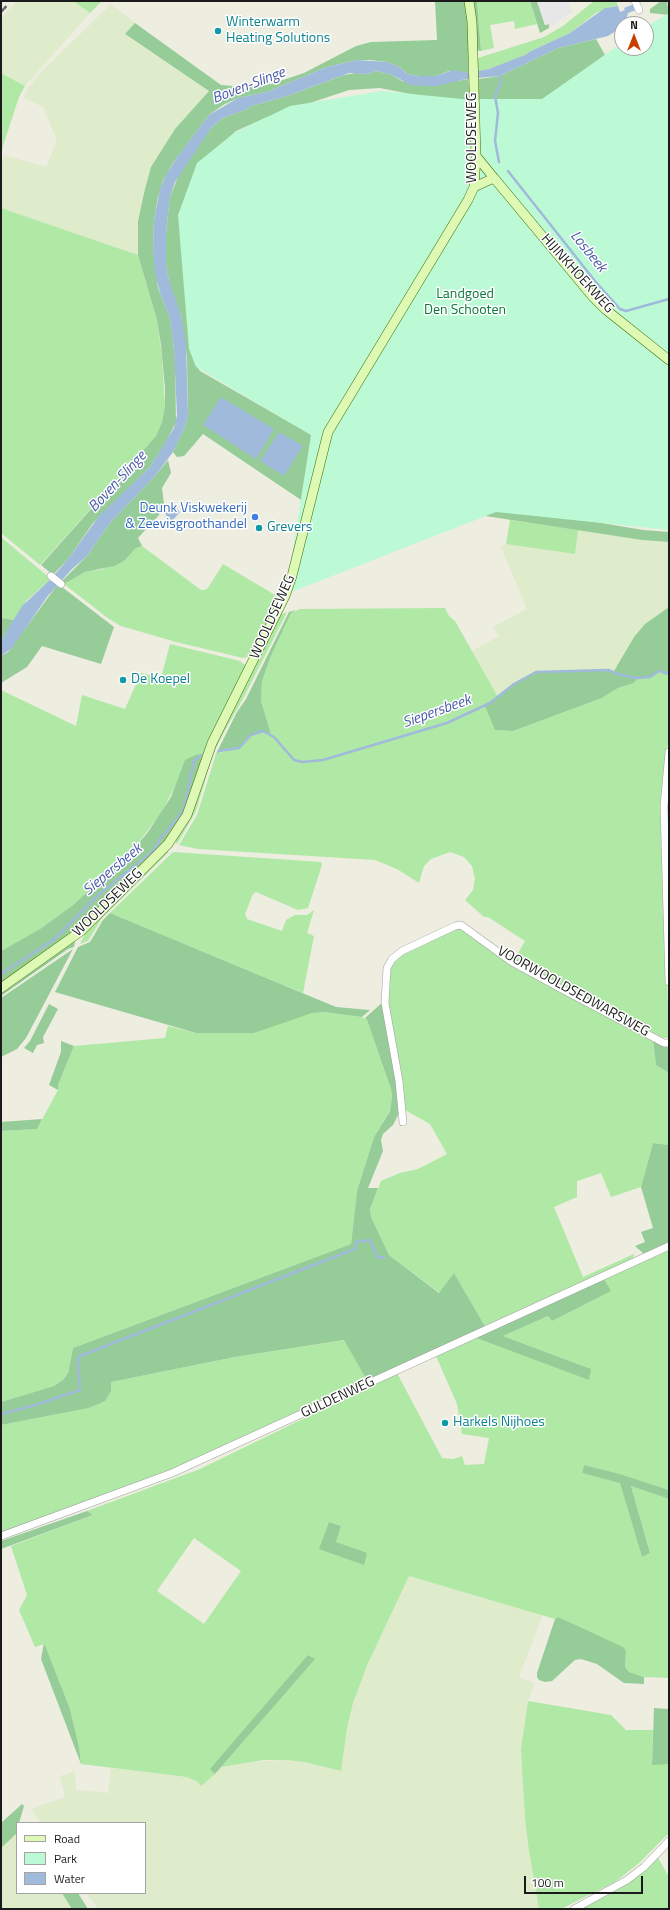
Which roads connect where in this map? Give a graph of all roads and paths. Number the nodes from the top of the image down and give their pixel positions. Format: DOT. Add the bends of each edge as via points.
graph roads {
  1 [pos="469,1"];
  2 [pos="635,1"];
  3 [pos="639,10"];
  4 [pos="476,156"];
  5 [pos="494,178"];
  6 [pos="474,187"];
  7 [pos="669,360"];
  8 [pos="51,576"];
  9 [pos="61,584"];
  10 [pos="669,752"];
  11 [pos="669,982"];
  12 [pos="1,988"];
  13 [pos="669,1043"];
  14 [pos="403,1122"];
  15 [pos="669,1246"];
  16 [pos="1,1536"];
  17 [pos="669,1841"];
  18 [pos="574,1909"];
  1 -- 4 [label="main road, WOOLDSEWEG" via="472,22"];
  2 -- 3 [label="street"];
  4 -- 5 [label="main road, HIJINKHOEKWEG"];
  4 -- 6 [label="main road, WOOLDSEWEG"];
  5 -- 6 [label="main road"];
  5 -- 7 [label="main road, HIJINKHOEKWEG" via="593,297"];
  6 -- 12 [label="main road, WOOLDSEWEG" via="328,432 285,596 212,743 193,801 182,824 168,844 81,931"];
  8 -- 9 [label="street"];
  10 -- 11 [label="street" via="664,806"];
  13 -- 14 [label="street, VOORWOOLDSEDWARSWEG" via="664,1043 512,962 461,926 455,926 402,951 392,958 387,968 385,1004 399,1081"];
  15 -- 16 [label="street, GULDENWEG" via="172,1474"];
  17 -- 18 [label="street" via="644,1867 627,1880"];
}
